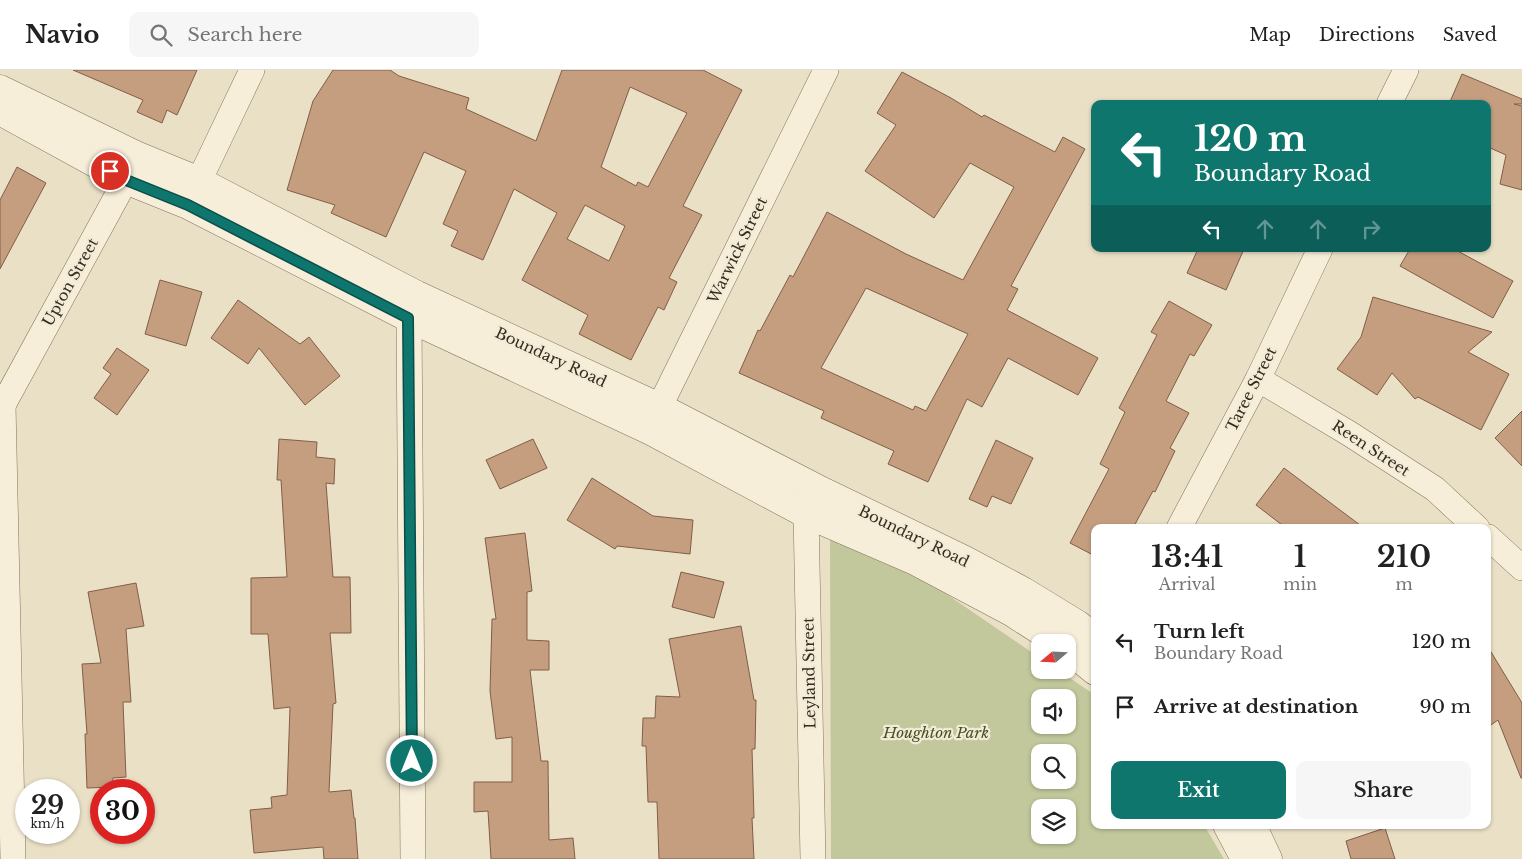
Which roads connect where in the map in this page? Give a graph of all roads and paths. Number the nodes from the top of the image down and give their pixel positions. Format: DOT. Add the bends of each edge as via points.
graph roads {
  1 [pos="252,70"];
  2 [pos="826,70"];
  3 [pos="1406,70"];
  4 [pos="0,89"];
  5 [pos="1391,100"];
  6 [pos="0,111"];
  7 [pos="138,156"];
  8 [pos="126,180"];
  9 [pos="199,181"];
  10 [pos="1319,252"];
  11 [pos="413,306"];
  12 [pos="1258,379"];
  13 [pos="2,406"];
  14 [pos="654,418"];
  15 [pos="816,488"];
  16 [pos="806,514"];
  17 [pos="1182,524"];
  18 [pos="1473,524"];
  19 [pos="1491,540"];
  20 [pos="1522,568"];
  21 [pos="1045,634"];
  22 [pos="1091,634"];
  23 [pos="1076,656"];
  24 [pos="1091,668"];
  25 [pos="1229,829"];
  26 [pos="1254,829"];
  27 [pos="13,859"];
  28 [pos="413,859"];
  29 [pos="813,859"];
  30 [pos="1245,859"];
  31 [pos="1268,859"];
  1 -- 9 [label="street"];
  2 -- 14 [label="street, Warwick Street"];
  3 -- 5 [label="street"];
  4 -- 7 [label="street, Boundary Road"];
  6 -- 8 [label="street, Boundary Road"];
  7 -- 8 [label="street, Upton Street"];
  7 -- 9 [label="street, Boundary Road"];
  8 -- 11 [label="street, Boundary Road"];
  8 -- 13 [label="street, Upton Street"];
  9 -- 11 [label="street, Boundary Road"];
  10 -- 12 [label="street, Taree Street"];
  11 -- 14 [label="street, Boundary Road"];
  11 -- 28 [label="street"];
  12 -- 17 [label="street, Taree Street"];
  12 -- 18 [label="street, Reen Street" via="1435,490"];
  13 -- 27 [label="street"];
  14 -- 15 [label="street, Boundary Road"];
  14 -- 16 [label="street, Boundary Road"];
  15 -- 16 [label="street, Leyland Street"];
  15 -- 22 [label="street, Boundary Road" via="1023,591"];
  16 -- 21 [label="street, Boundary Road" via="915,561"];
  16 -- 29 [label="street, Leyland Street"];
  19 -- 20 [label="street"];
  23 -- 24 [label="street"];
  25 -- 30 [label="street"];
  26 -- 31 [label="street"];
}
